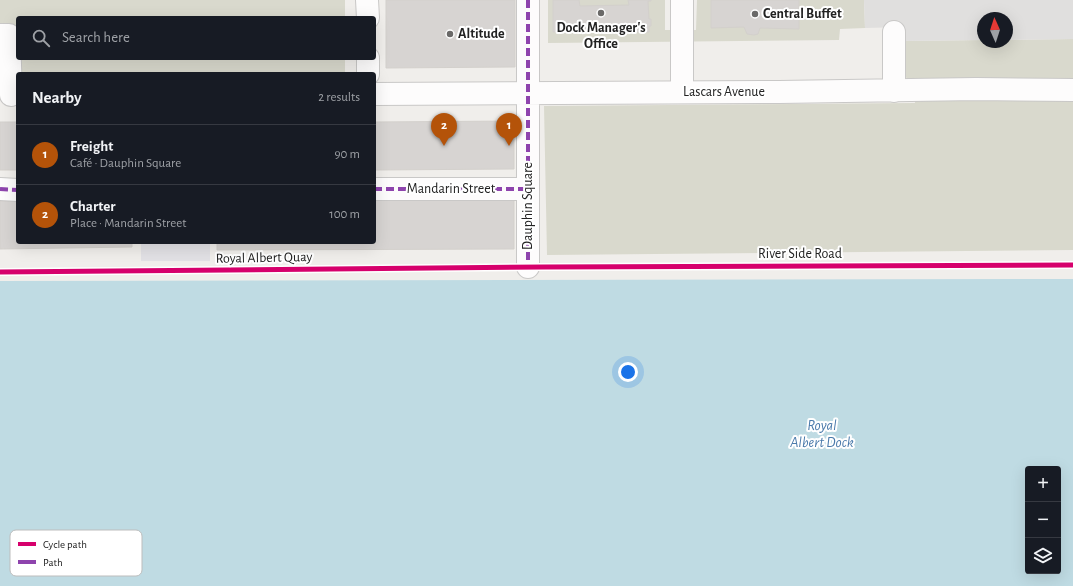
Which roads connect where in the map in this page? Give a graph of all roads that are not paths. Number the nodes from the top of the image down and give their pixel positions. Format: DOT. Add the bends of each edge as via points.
graph roads {
  1 [pos="368,0"];
  2 [pos="528,0"];
  3 [pos="682,2"];
  4 [pos="368,16"];
  5 [pos="894,32"];
  6 [pos="5,35"];
  7 [pos="368,60"];
  8 [pos="368,72"];
  9 [pos="1073,90"];
  10 [pos="894,91"];
  11 [pos="682,92"];
  12 [pos="376,94"];
  13 [pos="528,94"];
  14 [pos="10,95"];
  15 [pos="528,189"];
  16 [pos="0,190"];
  17 [pos="16,190"];
  18 [pos="376,190"];
  19 [pos="528,267"];
  1 -- 4 [label="street"];
  2 -- 13 [label="street, Dauphin Square"];
  3 -- 11 [label="street"];
  5 -- 10 [label="street"];
  6 -- 14 [label="street"];
  7 -- 8 [label="street"];
  9 -- 10 [label="street, Lascars Avenue"];
  10 -- 11 [label="street, Lascars Avenue"];
  11 -- 13 [label="street, Lascars Avenue"];
  12 -- 13 [label="street, Lascars Avenue"];
  13 -- 15 [label="street, Dauphin Square"];
  15 -- 18 [label="street, Mandarin Street"];
  15 -- 19 [label="street, Dauphin Square"];
  16 -- 17 [label="street"];
}
